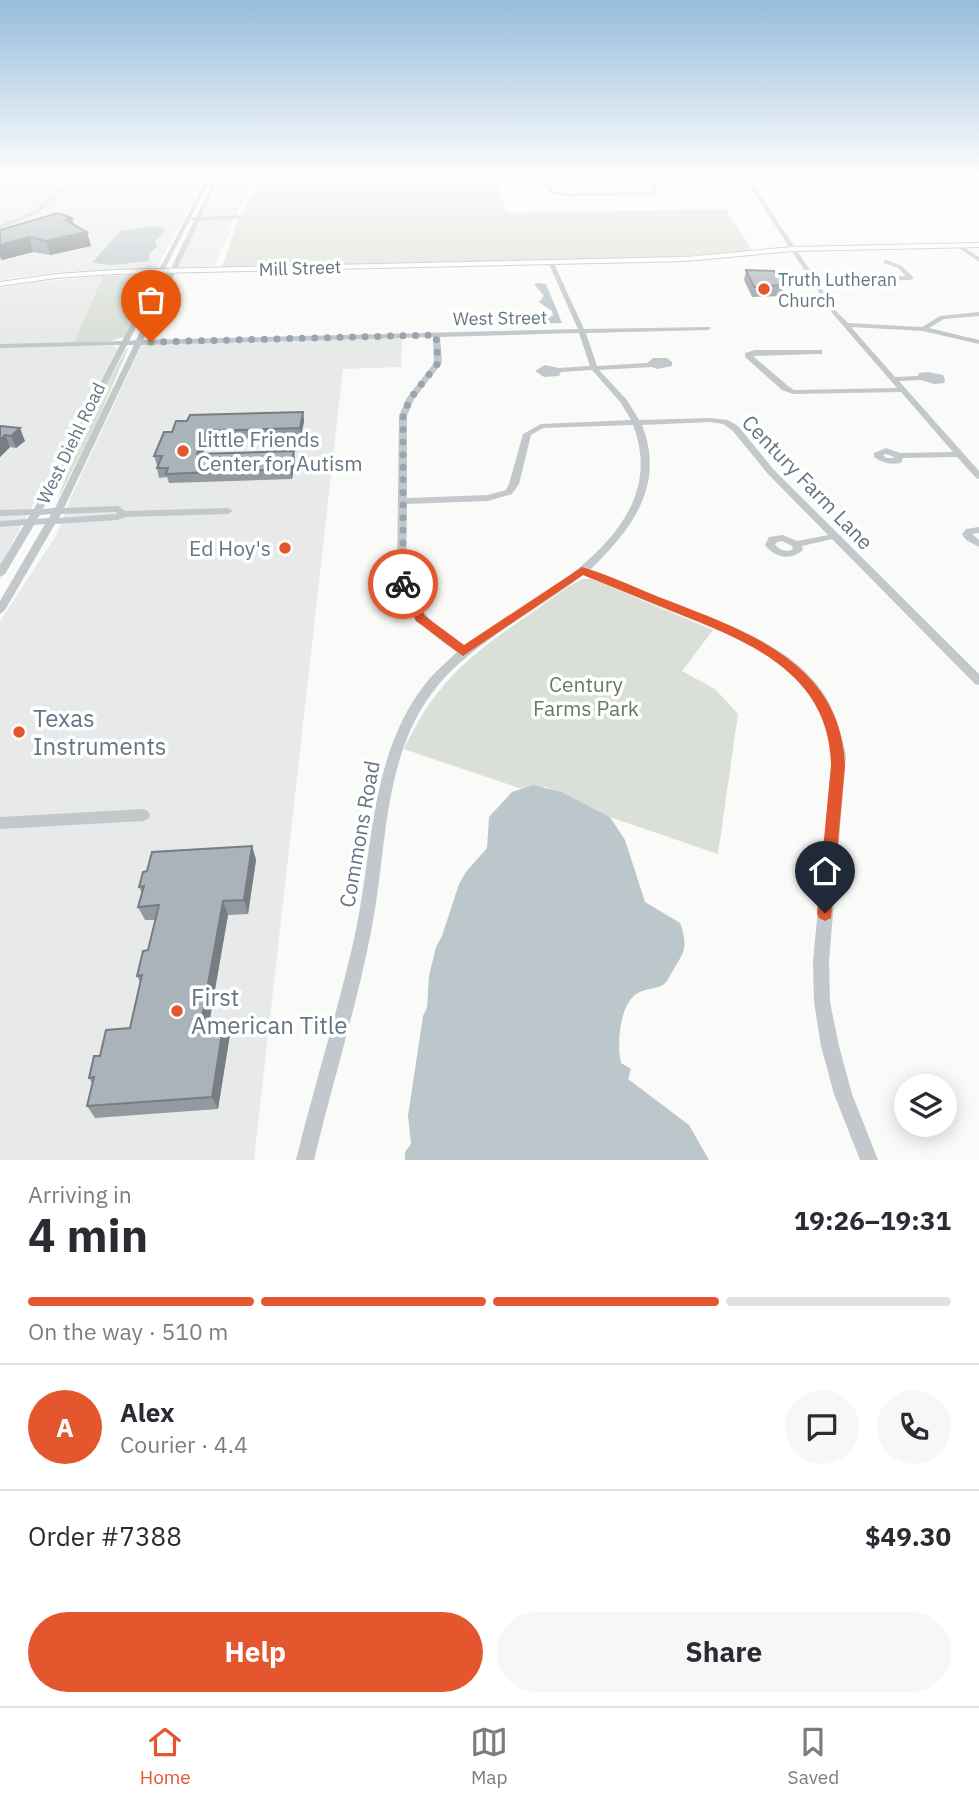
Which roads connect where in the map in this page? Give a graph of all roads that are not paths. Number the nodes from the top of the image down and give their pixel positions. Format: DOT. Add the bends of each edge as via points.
graph roads {
  1 [pos="182,228"];
  2 [pos="192,228"];
  3 [pos="778,228"];
  4 [pos="958,245"];
  5 [pos="979,245"];
  6 [pos="792,249"];
  7 [pos="979,260"];
  8 [pos="551,262"];
  9 [pos="886,262"];
  10 [pos="160,271"];
  11 [pos="171,271"];
  12 [pos="813,282"];
  13 [pos="0,284"];
  14 [pos="979,314"];
  15 [pos="844,325"];
  16 [pos="708,328"];
  17 [pos="923,329"];
  18 [pos="582,331"];
  19 [pos="436,335"];
  20 [pos="138,342"];
  21 [pos="979,342"];
  22 [pos="125,343"];
  23 [pos="0,346"];
  24 [pos="818,352"];
  25 [pos="651,365"];
  26 [pos="594,368"];
  27 [pos="558,370"];
  28 [pos="922,378"];
  29 [pos="893,379"];
  30 [pos="903,390"];
  31 [pos="638,422"];
  32 [pos="959,454"];
  33 [pos="899,456"];
  34 [pos="979,476"];
  35 [pos="402,501"];
  36 [pos="228,511"];
  37 [pos="0,513"];
  38 [pos="55,516"];
  39 [pos="34,517"];
  40 [pos="0,524"];
  41 [pos="979,530"];
  42 [pos="835,536"];
  43 [pos="796,544"];
  44 [pos="979,544"];
  45 [pos="582,571"];
  46 [pos="0,574"];
  47 [pos="0,610"];
  48 [pos="463,652"];
  49 [pos="979,681"];
  50 [pos="143,815"];
  51 [pos="0,822"];
  52 [pos="304,1160"];
  53 [pos="869,1160"];
  1 -- 10 [label="street, West Diehl Road"];
  2 -- 11 [label="street, West Diehl Road"];
  3 -- 6 [label="street"];
  4 -- 5 [label="main road, Mill Street"];
  4 -- 6 [label="main road, Mill Street"];
  4 -- 7 [label="street"];
  6 -- 8 [label="main road, Mill Street" via="686,259"];
  6 -- 12 [label="street"];
  8 -- 11 [label="main road, Mill Street"];
  8 -- 18 [label="street, Commons Road"];
  9 -- 12 [label="street" via="911,278"];
  10 -- 11 [label="main road, Mill Street"];
  10 -- 13 [label="main road, Mill Street"];
  10 -- 22 [label="street, West Diehl Road"];
  11 -- 20 [label="street, West Diehl Road"];
  12 -- 15 [label="street"];
  14 -- 17 [label="street" via="942,317"];
  15 -- 17 [label="street"];
  15 -- 29 [label="street"];
  16 -- 18 [label="street, West Street"];
  17 -- 21 [label="street"];
  18 -- 19 [label="street, West Street"];
  18 -- 26 [label="street, Commons Road"];
  19 -- 20 [label="street, West Street"];
  19 -- 35 [label="street" via="438,363 410,399 403,416"];
  20 -- 22 [label="street, West Street"];
  20 -- 38 [label="street, West Diehl Road"];
  22 -- 23 [label="street, West Street"];
  22 -- 39 [label="street, West Diehl Road"];
  24 -- 30 [label="street" via="748,355 793,391"];
  25 -- 26 [label="street"];
  26 -- 27 [label="street"];
  26 -- 31 [label="street, Commons Road"];
  28 -- 29 [label="street"];
  29 -- 30 [label="street"];
  30 -- 32 [label="street"];
  31 -- 35 [label="street, Century Farm Lane" via="535,427 527,434 509,492 488,498"];
  31 -- 42 [label="street, Century Farm Lane" via="710,420 732,425"];
  31 -- 45 [label="street, Commons Road" via="645,457 640,494 626,524"];
  32 -- 33 [label="street"];
  32 -- 34 [label="street"];
  35 -- 48 [label="street" via="405,593 426,624"];
  36 -- 38 [label="street"];
  37 -- 39 [label="street"];
  38 -- 39 [label="street"];
  38 -- 47 [label="street, West Diehl Road"];
  39 -- 40 [label="street"];
  39 -- 46 [label="street, West Diehl Road"];
  41 -- 44 [label="street" via="967,534"];
  42 -- 43 [label="street"];
  42 -- 49 [label="street, Century Farm Lane"];
  45 -- 48 [label="street, Commons Road"];
  45 -- 53 [label="street" via="761,644 801,675 828,714 839,755 821,962 822,1002 843,1094"];
  48 -- 52 [label="street, Commons Road" via="420,700 397,746 383,798 364,929"];
  50 -- 51 [label="street"];
}
